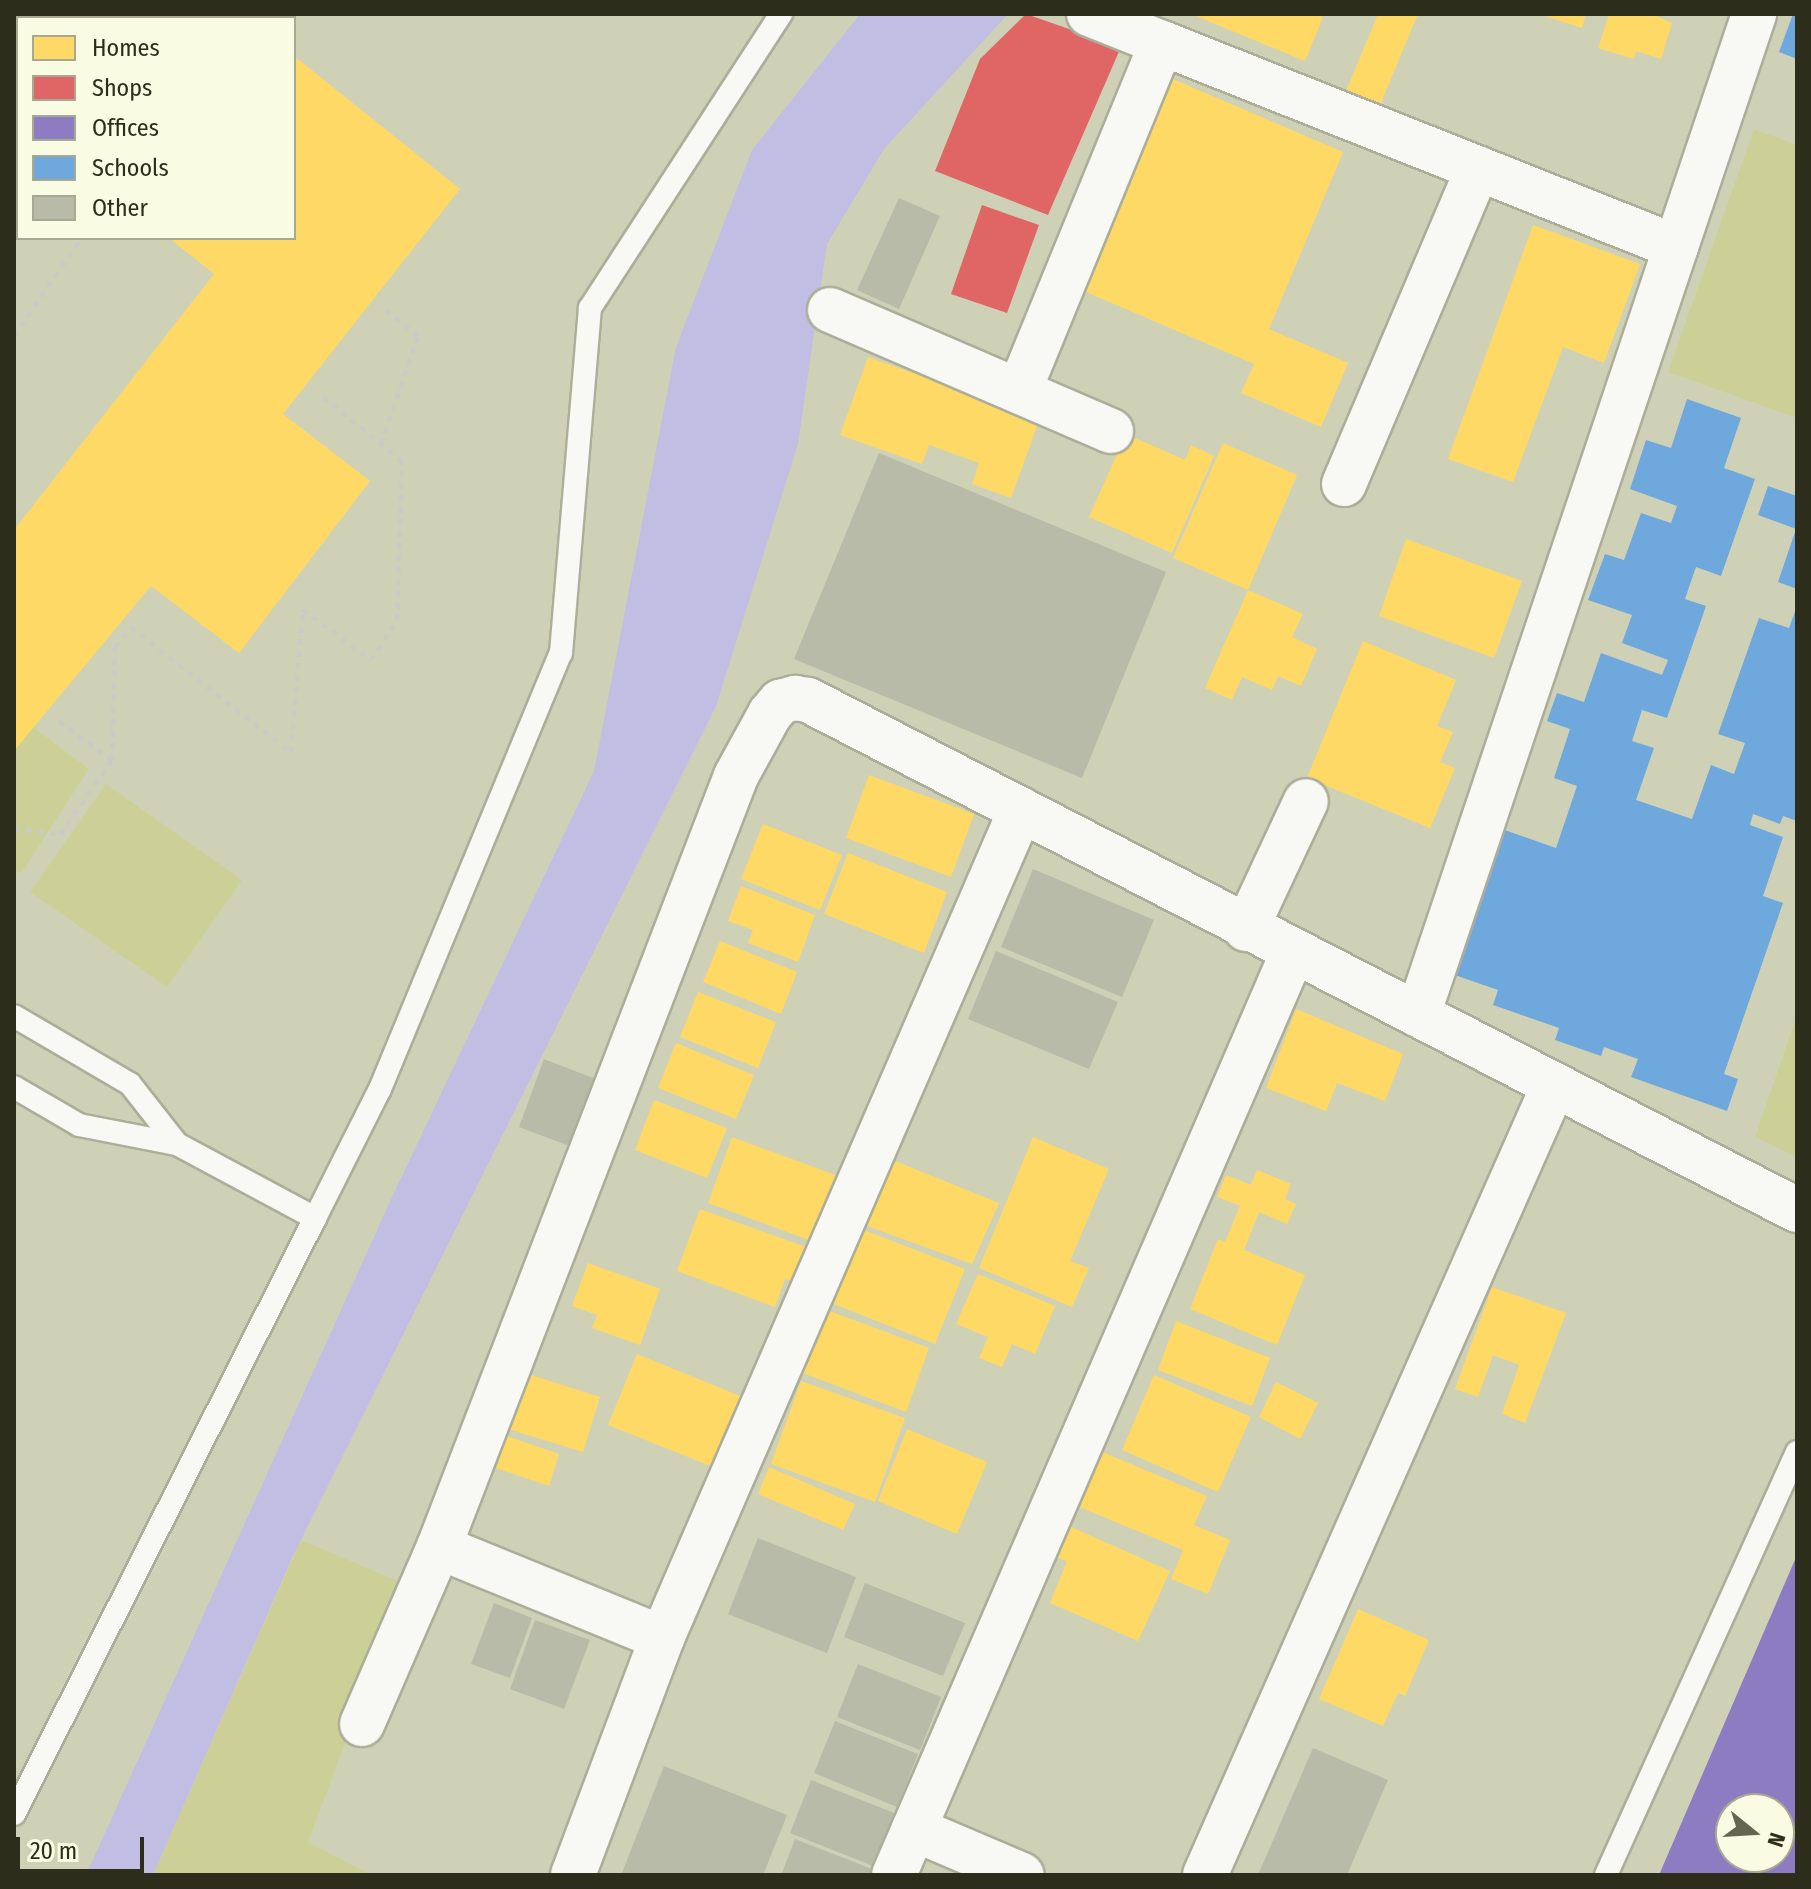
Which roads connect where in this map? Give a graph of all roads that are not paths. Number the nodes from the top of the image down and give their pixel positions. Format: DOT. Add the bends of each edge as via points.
graph roads {
  1 [pos="781,14"];
  2 [pos="1089,14"];
  3 [pos="1754,14"];
  4 [pos="1162,43"];
  5 [pos="1478,168"];
  6 [pos="1676,247"];
  7 [pos="830,310"];
  8 [pos="1019,391"];
  9 [pos="1111,431"];
  10 [pos="1344,484"];
  11 [pos="1306,801"];
  12 [pos="1021,809"];
  13 [pos="1246,929"];
  14 [pos="1293,952"];
  15 [pos="1418,1015"];
  16 [pos="14,1016"];
  17 [pos="1554,1085"];
  18 [pos="14,1087"];
  19 [pos="177,1144"];
  20 [pos="1797,1210"];
  21 [pos="315,1218"];
  22 [pos="1797,1452"];
  23 [pos="439,1547"];
  24 [pos="662,1638"];
  25 [pos="362,1724"];
  26 [pos="14,1814"];
  27 [pos="914,1829"];
  28 [pos="573,1875"];
  29 [pos="894,1875"];
  30 [pos="1022,1875"];
  31 [pos="1206,1875"];
  32 [pos="1606,1875"];
  1 -- 21 [label="lane" via="590,308 561,653 380,1089"];
  2 -- 4 [label="street"];
  3 -- 6 [label="street"];
  4 -- 5 [label="street"];
  4 -- 8 [label="street"];
  5 -- 6 [label="street"];
  5 -- 10 [label="street"];
  6 -- 15 [label="street"];
  7 -- 8 [label="street"];
  8 -- 9 [label="street"];
  11 -- 13 [label="street"];
  12 -- 13 [label="street"];
  12 -- 23 [label="street" via="808,700 780,702 770,714 736,776"];
  12 -- 24 [label="street"];
  13 -- 14 [label="street"];
  14 -- 15 [label="street"];
  14 -- 27 [label="street"];
  15 -- 17 [label="street"];
  16 -- 19 [label="lane" via="130,1084"];
  17 -- 20 [label="street"];
  17 -- 31 [label="street"];
  18 -- 19 [label="lane" via="79,1125"];
  19 -- 21 [label="lane"];
  21 -- 26 [label="lane"];
  22 -- 32 [label="lane"];
  23 -- 24 [label="street"];
  23 -- 25 [label="street"];
  24 -- 28 [label="street"];
  27 -- 29 [label="street"];
  27 -- 30 [label="street"];
}
